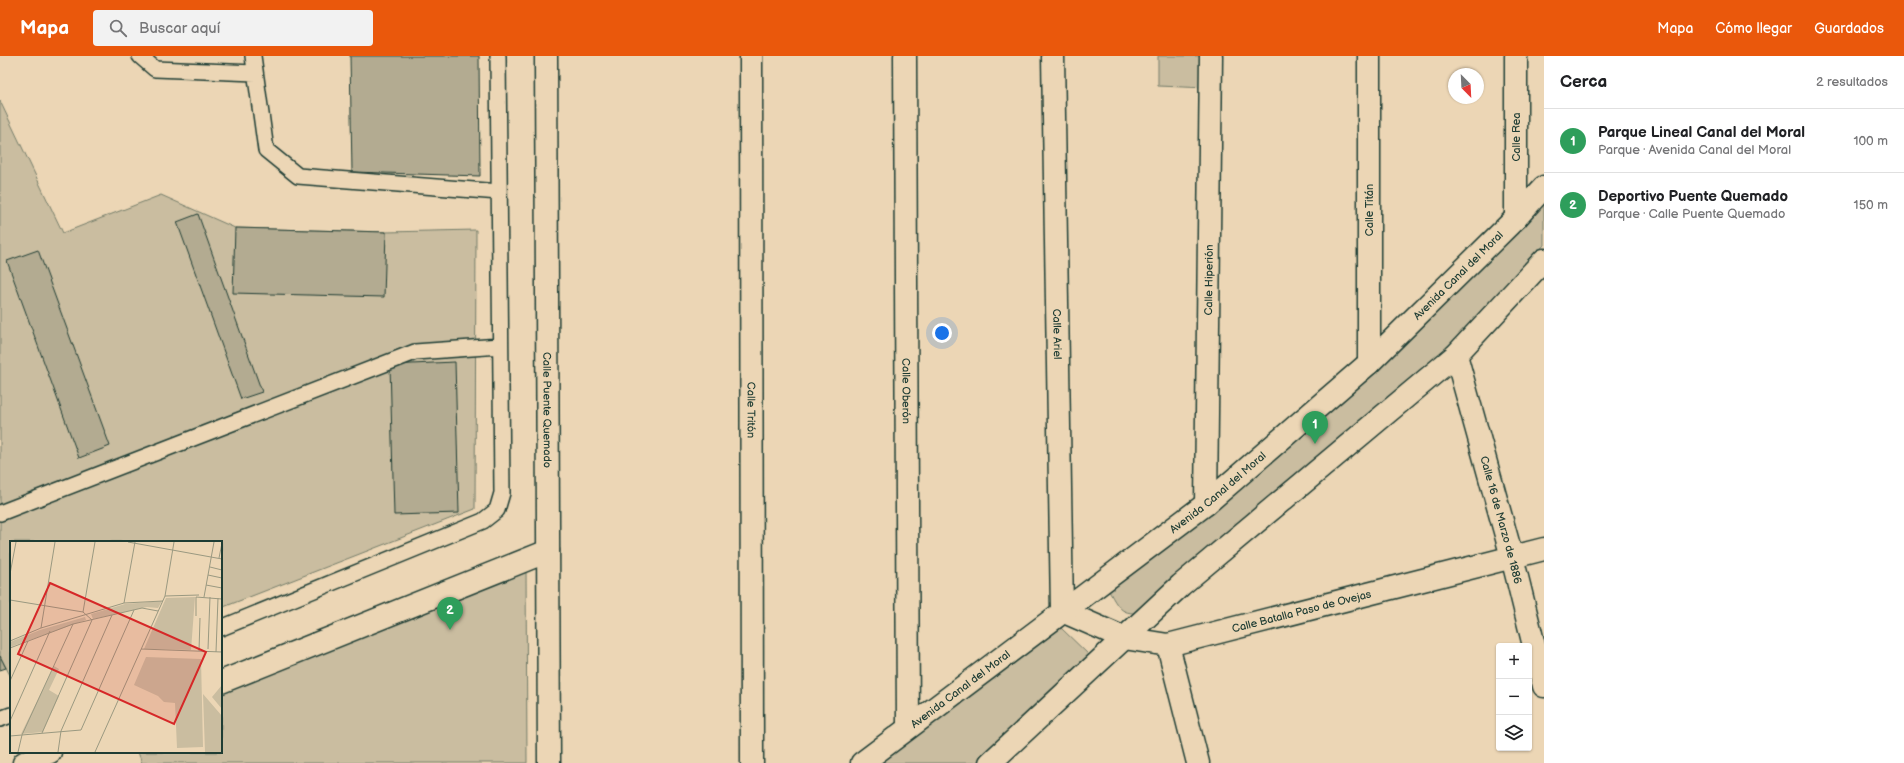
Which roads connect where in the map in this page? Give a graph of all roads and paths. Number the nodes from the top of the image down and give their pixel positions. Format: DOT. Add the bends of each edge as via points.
graph roads {
  1 [pos="140,56"];
  2 [pos="253,56"];
  3 [pos="498,56"];
  4 [pos="546,56"];
  5 [pos="751,56"];
  6 [pos="905,56"];
  7 [pos="1053,56"];
  8 [pos="1211,56"];
  9 [pos="1369,56"];
  10 [pos="1516,56"];
  11 [pos="255,73"];
  12 [pos="1544,187"];
  13 [pos="499,192"];
  14 [pos="1516,218"];
  15 [pos="1544,260"];
  16 [pos="500,346"];
  17 [pos="1456,355"];
  18 [pos="1369,363"];
  19 [pos="1206,504"];
  20 [pos="0,514"];
  21 [pos="1544,549"];
  22 [pos="548,551"];
  23 [pos="1512,557"];
  24 [pos="1062,611"];
  25 [pos="222,628"];
  26 [pos="1124,638"];
  27 [pos="1168,645"];
  28 [pos="222,682"];
  29 [pos="1544,686"];
  30 [pos="10,715"];
  31 [pos="0,719"];
  32 [pos="908,727"];
  33 [pos="48,753"];
  34 [pos="60,753"];
  35 [pos="24,763"];
  36 [pos="64,763"];
  37 [pos="549,763"];
  38 [pos="752,763"];
  39 [pos="862,763"];
  40 [pos="990,763"];
  41 [pos="1198,763"];
  1 -- 11 [label="lane" via="154,69"];
  2 -- 11 [label="lane"];
  3 -- 13 [label="lane"];
  4 -- 22 [label="street, Calle Puente Quemado"];
  5 -- 38 [label="street, Calle Tritón"];
  6 -- 32 [label="street, Calle Oberón"];
  7 -- 24 [label="street, Calle Ariel"];
  8 -- 19 [label="street, Calle Hiperión"];
  9 -- 18 [label="street, Calle Titán"];
  10 -- 14 [label="street, Calle Rea"];
  11 -- 13 [label="lane" via="266,150 298,176"];
  12 -- 14 [label="street, Avenida Canal del Moral"];
  13 -- 16 [label="lane"];
  14 -- 18 [label="street, Avenida Canal del Moral"];
  15 -- 17 [label="street"];
  16 -- 20 [label="lane" via="415,352"];
  16 -- 25 [label="lane" via="502,493 497,510 483,521"];
  17 -- 23 [label="street, Calle 16 de Marzo de 1886"];
  17 -- 26 [label="street" via="1181,586"];
  18 -- 19 [label="street, Avenida Canal del Moral"];
  19 -- 24 [label="street, Avenida Canal del Moral"];
  21 -- 23 [label="street, Calle Batalla Paso de Ovejas"];
  22 -- 28 [label="street"];
  22 -- 37 [label="street, Calle Puente Quemado"];
  23 -- 27 [label="street, Calle Batalla Paso de Ovejas"];
  23 -- 29 [label="street, Calle 16 de Marzo de 1886"];
  24 -- 26 [label="street, Calle Batalla Paso de Ovejas"];
  24 -- 32 [label="street, Avenida Canal del Moral"];
  26 -- 27 [label="street, Calle Batalla Paso de Ovejas"];
  26 -- 40 [label="street"];
  27 -- 41 [label="street"];
  30 -- 31 [label="lane"];
  32 -- 39 [label="street, Avenida Canal del Moral"];
  33 -- 35 [label="street"];
  34 -- 36 [label="street"];
}
